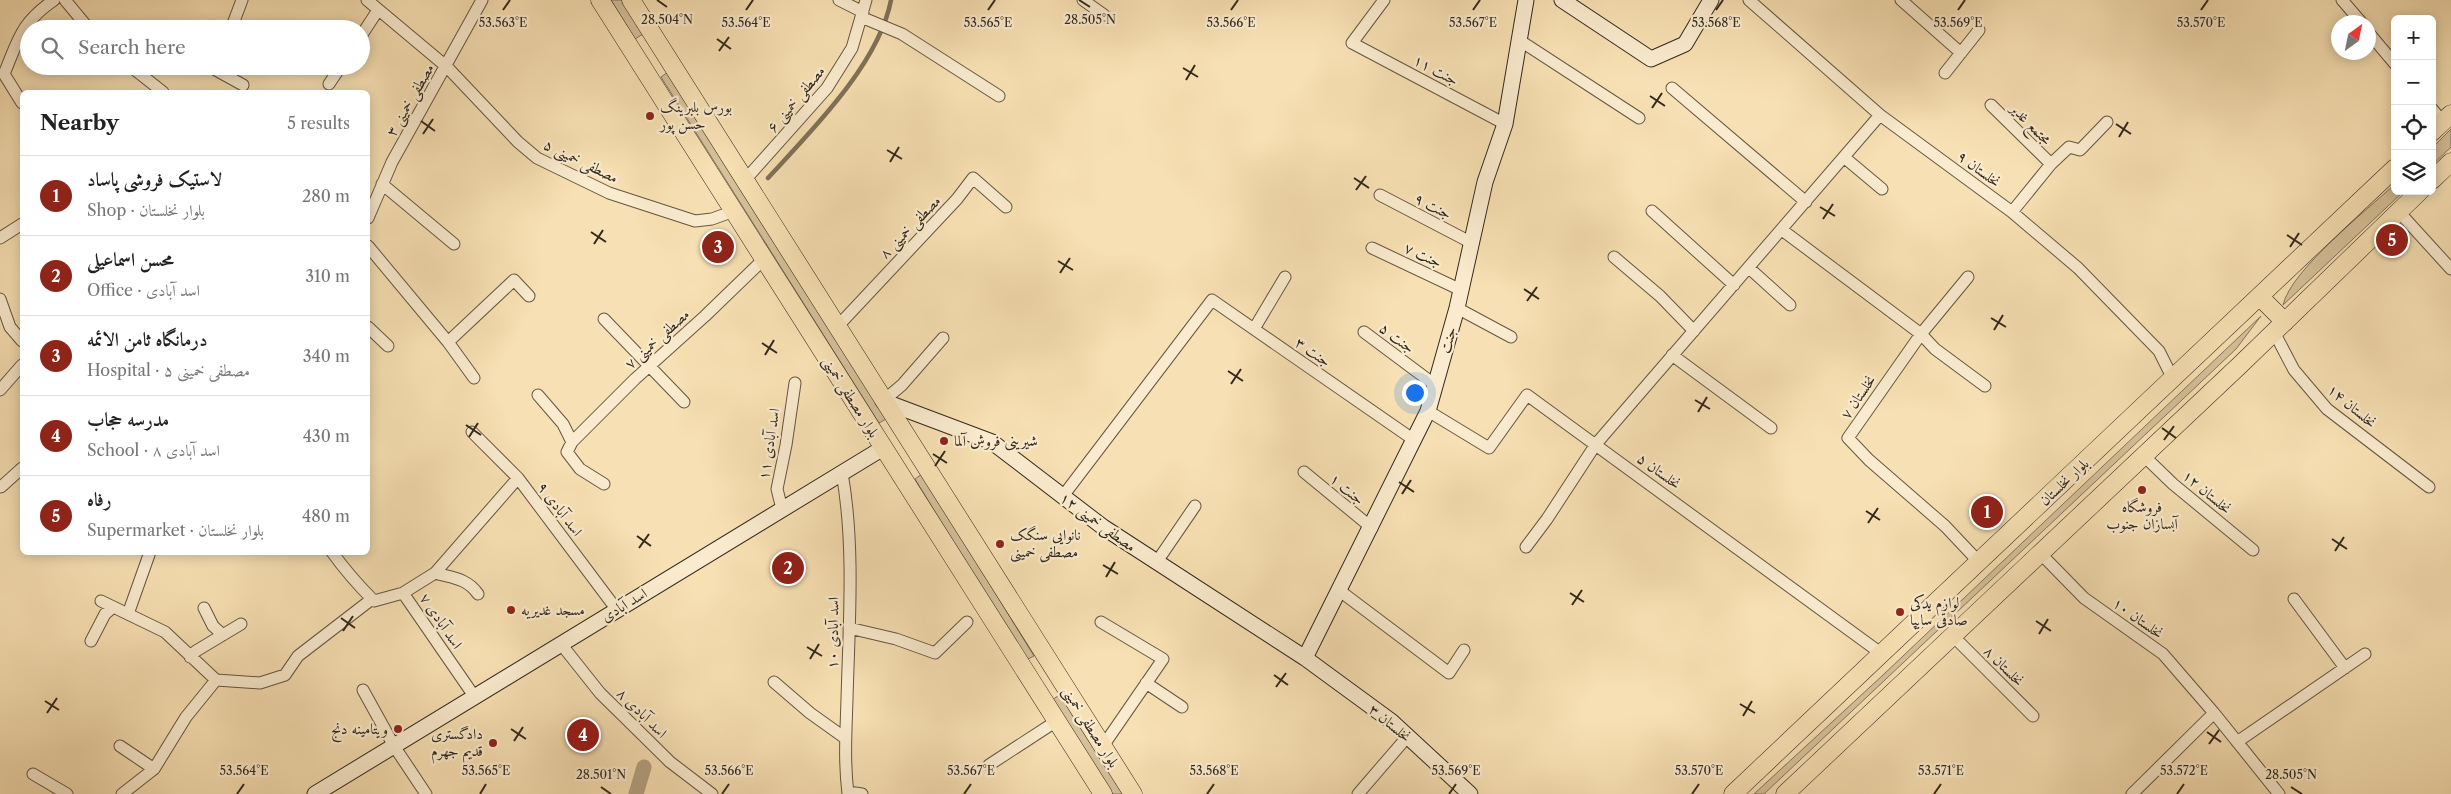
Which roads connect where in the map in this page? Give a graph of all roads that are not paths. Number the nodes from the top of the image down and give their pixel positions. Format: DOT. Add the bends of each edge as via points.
graph roads {
  1 [pos="54,0"];
  2 [pos="65,0"];
  3 [pos="242,0"];
  4 [pos="367,0"];
  5 [pos="482,0"];
  6 [pos="600,0"];
  7 [pos="631,0"];
  8 [pos="839,0"];
  9 [pos="866,0"];
  10 [pos="1083,0"];
  11 [pos="1384,0"];
  12 [pos="1526,0"];
  13 [pos="1562,0"];
  14 [pos="1710,0"];
  15 [pos="1749,0"];
  16 [pos="1901,0"];
  17 [pos="2342,0"];
  18 [pos="378,10"];
  19 [pos="862,14"];
  20 [pos="1104,15"];
  21 [pos="2355,15"];
  22 [pos="30,20"];
  23 [pos="82,20"];
  24 [pos="234,20"];
  25 [pos="370,22"];
  26 [pos="1979,30"];
  27 [pos="20,36"];
  28 [pos="1519,40"];
  29 [pos="2376,41"];
  30 [pos="661,48"];
  31 [pos="1961,53"];
  32 [pos="2392,60"];
  33 [pos="638,61"];
  34 [pos="447,66"];
  35 [pos="1945,74"];
  36 [pos="141,75"];
  37 [pos="225,75"];
  38 [pos="335,75"];
  39 [pos="329,84"];
  40 [pos="243,85"];
  41 [pos="1672,88"];
  42 [pos="160,90"];
  43 [pos="999,96"];
  44 [pos="20,100"];
  45 [pos="1990,105"];
  46 [pos="1880,115"];
  47 [pos="1639,118"];
  48 [pos="2107,122"];
  49 [pos="1505,124"];
  50 [pos="1845,158"];
  51 [pos="2451,162"];
  52 [pos="2051,164"];
  53 [pos="2391,172"];
  54 [pos="2436,176"];
  55 [pos="745,180"];
  56 [pos="382,184"];
  57 [pos="1882,189"];
  58 [pos="1380,195"];
  59 [pos="2416,195"];
  60 [pos="1806,202"];
  61 [pos="1006,207"];
  62 [pos="734,211"];
  63 [pos="1652,211"];
  64 [pos="2012,212"];
  65 [pos="2399,212"];
  66 [pos="370,213"];
  67 [pos="20,225"];
  68 [pos="1782,230"];
  69 [pos="0,238"];
  70 [pos="1472,243"];
  71 [pos="454,244"];
  72 [pos="370,248"];
  73 [pos="1372,248"];
  74 [pos="1614,258"];
  75 [pos="764,259"];
  76 [pos="1749,268"];
  77 [pos="2451,269"];
  78 [pos="1285,277"];
  79 [pos="1968,277"];
  80 [pos="1734,285"];
  81 [pos="1461,290"];
  82 [pos="529,296"];
  83 [pos="2260,298"];
  84 [pos="0,299"];
  85 [pos="1790,305"];
  86 [pos="1457,308"];
  87 [pos="604,319"];
  88 [pos="837,327"];
  89 [pos="2280,327"];
  90 [pos="370,329"];
  91 [pos="1254,329"];
  92 [pos="1694,331"];
  93 [pos="1364,332"];
  94 [pos="1921,334"];
  95 [pos="1510,337"];
  96 [pos="943,338"];
  97 [pos="20,339"];
  98 [pos="448,342"];
  99 [pos="388,346"];
  100 [pos="1672,356"];
  101 [pos="20,367"];
  102 [pos="649,367"];
  103 [pos="474,378"];
  104 [pos="2173,379"];
  105 [pos="795,383"];
  106 [pos="1435,385"];
  107 [pos="1985,386"];
  108 [pos="0,390"];
  109 [pos="538,395"];
  110 [pos="883,401"];
  111 [pos="684,402"];
  112 [pos="1428,411"];
  113 [pos="1770,428"];
  114 [pos="472,432"];
  115 [pos="905,436"];
  116 [pos="1414,440"];
  117 [pos="572,442"];
  118 [pos="1596,444"];
  119 [pos="882,448"];
  120 [pos="2144,456"];
  121 [pos="20,470"];
  122 [pos="1304,472"];
  123 [pos="842,473"];
  124 [pos="518,478"];
  125 [pos="604,484"];
  126 [pos="1,487"];
  127 [pos="2429,487"];
  128 [pos="1062,496"];
  129 [pos="1196,506"];
  130 [pos="782,510"];
  131 [pos="1372,528"];
  132 [pos="1526,547"];
  133 [pos="2252,550"];
  134 [pos="2040,553"];
  135 [pos="149,555"];
  136 [pos="335,555"];
  137 [pos="1979,562"];
  138 [pos="1156,564"];
  139 [pos="435,573"];
  140 [pos="1340,590"];
  141 [pos="403,593"];
  142 [pos="478,594"];
  143 [pos="372,599"];
  144 [pos="2294,599"];
  145 [pos="101,601"];
  146 [pos="113,607"];
  147 [pos="204,608"];
  148 [pos="617,610"];
  149 [pos="128,614"];
  150 [pos="967,622"];
  151 [pos="1101,622"];
  152 [pos="240,624"];
  153 [pos="849,628"];
  154 [pos="224,635"];
  155 [pos="1953,636"];
  156 [pos="91,641"];
  157 [pos="561,644"];
  158 [pos="1464,650"];
  159 [pos="1882,654"];
  160 [pos="2365,654"];
  161 [pos="190,657"];
  162 [pos="1306,658"];
  163 [pos="2345,668"];
  164 [pos="1057,674"];
  165 [pos="216,680"];
  166 [pos="774,682"];
  167 [pos="1146,683"];
  168 [pos="1035,688"];
  169 [pos="363,690"];
  170 [pos="474,696"];
  171 [pos="1182,707"];
  172 [pos="2214,713"];
  173 [pos="2033,716"];
  174 [pos="1055,722"];
  175 [pos="1408,736"];
  176 [pos="845,738"];
  177 [pos="2237,742"];
  178 [pos="120,746"];
  179 [pos="394,746"];
  180 [pos="1103,746"];
  181 [pos="989,765"];
  182 [pos="154,769"];
  183 [pos="33,774"];
  184 [pos="424,793"];
  185 [pos="848,793"];
  186 [pos="68,794"];
  187 [pos="122,794"];
  188 [pos="315,794"];
  189 [pos="712,794"];
  190 [pos="862,794"];
  191 [pos="1103,794"];
  192 [pos="1133,794"];
  193 [pos="1358,794"];
  194 [pos="1470,794"];
  195 [pos="1733,794"];
  196 [pos="1785,794"];
  197 [pos="2132,794"];
  198 [pos="2279,794"];
  1 -- 22 [label="street"];
  2 -- 23 [label="street"];
  3 -- 24 [label="street"];
  4 -- 18 [label="street, مصطفی خمینی ۵"];
  5 -- 34 [label="street, مصطفی خمینی ۳"];
  6 -- 33 [label="main road, بلوار مصطفی خمینی"];
  7 -- 30 [label="main road, بلوار مصطفی خمینی"];
  8 -- 19 [label="street"];
  9 -- 19 [label="street, مصطفی خمینی ۶"];
  10 -- 20 [label="street"];
  11 -- 49 [label="street, جنت ۱۱" via="1352,43"];
  12 -- 28 [label="street, جنت"];
  13 -- 14 [label="street" via="1651,59 1685,44"];
  15 -- 46 [label="street, نخلستان ۹"];
  16 -- 31 [label="street"];
  17 -- 21 [label="street"];
  18 -- 25 [label="street"];
  18 -- 34 [label="street, مصطفی خمینی ۵"];
  19 -- 43 [label="street" via="902,34"];
  19 -- 55 [label="street, مصطفی خمینی ۶" via="852,48 827,88"];
  26 -- 31 [label="street"];
  27 -- 44 [label="street" via="4,74"];
  28 -- 47 [label="street"];
  28 -- 49 [label="street, جنت"];
  29 -- 32 [label="street"];
  30 -- 33 [label="main road"];
  30 -- 55 [label="main road, بلوار مصطفی خمینی"];
  31 -- 35 [label="street"];
  33 -- 62 [label="main road, بلوار مصطفی خمینی"];
  34 -- 56 [label="street, مصطفی خمینی ۳"];
  34 -- 62 [label="street, مصطفی خمینی ۵" via="537,158 609,193 695,221"];
  36 -- 42 [label="street"];
  37 -- 40 [label="street"];
  38 -- 39 [label="street"];
  41 -- 60 [label="street"];
  45 -- 52 [label="street, مجتمع غدیر"];
  46 -- 50 [label="street"];
  46 -- 64 [label="street, نخلستان ۹"];
  48 -- 52 [label="street, مجتمع غدیر" via="2080,150 2069,147"];
  49 -- 70 [label="street, جنت" via="1485,182"];
  50 -- 57 [label="street"];
  50 -- 60 [label="street"];
  51 -- 54 [label="main road"];
  52 -- 64 [label="street, مجتمع غدیر"];
  53 -- 83 [label="main road, بلوار نخلستان"];
  55 -- 88 [label="main road, بلوار مصطفی خمینی"];
  56 -- 66 [label="street, مصطفی خمینی ۳"];
  56 -- 71 [label="street"];
  58 -- 70 [label="street, جنت ۹"];
  59 -- 65 [label="main road"];
  60 -- 68 [label="street"];
  61 -- 88 [label="street, مصطفی خمینی ۸" via="973,178"];
  62 -- 75 [label="main road, بلوار مصطفی خمینی"];
  63 -- 80 [label="street"];
  64 -- 104 [label="street, نخلستان ۹" via="2078,268 2159,351"];
  65 -- 77 [label="street"];
  65 -- 89 [label="main road"];
  67 -- 69 [label="street"];
  68 -- 76 [label="street"];
  68 -- 94 [label="street"];
  70 -- 81 [label="street, جنت"];
  72 -- 98 [label="street"];
  73 -- 81 [label="street, جنت ۷"];
  74 -- 92 [label="street" via="1660,296"];
  75 -- 102 [label="street, مصطفی خمینی ۷"];
  75 -- 119 [label="main road, بلوار مصطفی خمینی"];
  76 -- 80 [label="street"];
  76 -- 85 [label="street"];
  78 -- 91 [label="street"];
  79 -- 94 [label="street, نخلستان ۷"];
  80 -- 92 [label="street"];
  81 -- 86 [label="street, جنت"];
  82 -- 98 [label="street" via="514,280"];
  83 -- 89 [label="main road"];
  83 -- 104 [label="main road, بلوار نخلستان"];
  84 -- 97 [label="street" via="10,327"];
  86 -- 95 [label="street"];
  86 -- 106 [label="street, جنت"];
  87 -- 102 [label="street"];
  88 -- 110 [label="main road, بلوار مصطفی خمینی"];
  89 -- 120 [label="main road"];
  89 -- 127 [label="street, نخلستان ۱۴" via="2294,370 2327,409"];
  90 -- 99 [label="street"];
  91 -- 116 [label="street, جنت ۳"];
  91 -- 128 [label="street, جنت ۳" via="1212,300"];
  92 -- 100 [label="street"];
  93 -- 106 [label="street, جنت ۵"];
  94 -- 107 [label="street" via="1935,350"];
  94 -- 137 [label="street, نخلستان ۷" via="1848,438 1854,447 1945,526"];
  96 -- 110 [label="street" via="902,385"];
  98 -- 103 [label="street"];
  100 -- 113 [label="street"];
  100 -- 118 [label="street"];
  101 -- 108 [label="street"];
  102 -- 111 [label="street"];
  102 -- 117 [label="street, مصطفی خمینی ۷"];
  104 -- 137 [label="main road, بلوار نخلستان"];
  105 -- 130 [label="street, اسد آبادی ۱۱" via="777,489"];
  106 -- 112 [label="street, جنت"];
  109 -- 117 [label="street" via="563,424"];
  110 -- 115 [label="main road, بلوار مصطفی خمینی"];
  110 -- 128 [label="street, مصطفی خمینی ۱۲" via="992,442"];
  112 -- 116 [label="street, جنت"];
  112 -- 118 [label="street, نخلستان ۵" via="1489,448 1527,396"];
  114 -- 124 [label="street, اسد آبادی ۹"];
  115 -- 119 [label="main road"];
  115 -- 164 [label="main road, بلوار مصطفی خمینی"];
  116 -- 131 [label="street, جنت"];
  117 -- 125 [label="street" via="567,452 580,469"];
  118 -- 132 [label="street"];
  118 -- 159 [label="street, نخلستان ۵"];
  119 -- 123 [label="street, اسد آبادی"];
  119 -- 168 [label="main road, بلوار مصطفی خمینی"];
  120 -- 133 [label="street, نخلستان ۱۲"];
  120 -- 134 [label="main road"];
  121 -- 126 [label="street"];
  122 -- 131 [label="street, جنت ۱"];
  123 -- 130 [label="street, اسد آبادی"];
  123 -- 153 [label="street, اسد آبادی ۱۰" via="848,506"];
  124 -- 139 [label="street"];
  124 -- 148 [label="street, اسد آبادی ۹"];
  128 -- 138 [label="street, مصطفی خمینی ۱۲"];
  129 -- 138 [label="street"];
  130 -- 148 [label="street, اسد آبادی"];
  131 -- 140 [label="street, جنت"];
  134 -- 155 [label="main road"];
  134 -- 172 [label="street, نخلستان ۱۰" via="2084,598 2163,654"];
  135 -- 149 [label="street"];
  136 -- 143 [label="street" via="357,586"];
  137 -- 159 [label="main road, بلوار نخلستان"];
  138 -- 162 [label="street, مصطفی خمینی ۱۲"];
  139 -- 141 [label="street"];
  139 -- 142 [label="street" via="461,579 472,585"];
  140 -- 158 [label="street" via="1449,672"];
  140 -- 162 [label="street, جنت"];
  141 -- 143 [label="street, اسد آبادی ۷"];
  141 -- 170 [label="street, اسد آبادی ۷"];
  143 -- 165 [label="street" via="298,656 285,675 260,683"];
  144 -- 163 [label="street"];
  145 -- 146 [label="street"];
  146 -- 149 [label="street"];
  146 -- 156 [label="street" via="105,614"];
  147 -- 154 [label="street" via="213,626"];
  148 -- 157 [label="street, اسد آبادی"];
  149 -- 161 [label="street" via="165,632"];
  150 -- 153 [label="street" via="935,653 896,639"];
  151 -- 167 [label="street" via="1162,659"];
  152 -- 154 [label="street"];
  153 -- 176 [label="street, اسد آبادی ۱۰"];
  154 -- 161 [label="street"];
  155 -- 173 [label="street, نخلستان ۸"];
  155 -- 196 [label="main road"];
  157 -- 170 [label="street, اسد آبادی"];
  157 -- 189 [label="street, اسد آبادی ۸" via="607,700 670,762"];
  159 -- 195 [label="main road, بلوار نخلستان"];
  160 -- 163 [label="street"];
  161 -- 165 [label="street"];
  162 -- 175 [label="street, نخلستان ۳"];
  163 -- 177 [label="street"];
  164 -- 168 [label="main road"];
  164 -- 180 [label="main road, بلوار مصطفی خمینی"];
  165 -- 182 [label="street" via="186,717"];
  166 -- 176 [label="street"];
  167 -- 171 [label="street"];
  167 -- 180 [label="street"];
  168 -- 174 [label="main road, بلوار مصطفی خمینی"];
  169 -- 179 [label="street"];
  170 -- 179 [label="street, اسد آبادی"];
  172 -- 177 [label="street, نخلستان ۱۰"];
  172 -- 197 [label="street"];
  174 -- 181 [label="street"];
  174 -- 191 [label="main road, بلوار مصطفی خمینی"];
  175 -- 193 [label="street"];
  175 -- 194 [label="street, نخلستان ۳"];
  176 -- 185 [label="street, اسد آبادی ۱۰"];
  177 -- 198 [label="street, نخلستان ۱۰"];
  178 -- 182 [label="street"];
  179 -- 184 [label="street"];
  179 -- 188 [label="street, اسد آبادی"];
  180 -- 192 [label="main road, بلوار مصطفی خمینی"];
  182 -- 187 [label="street"];
  183 -- 186 [label="street"];
  185 -- 190 [label="street"];
}
